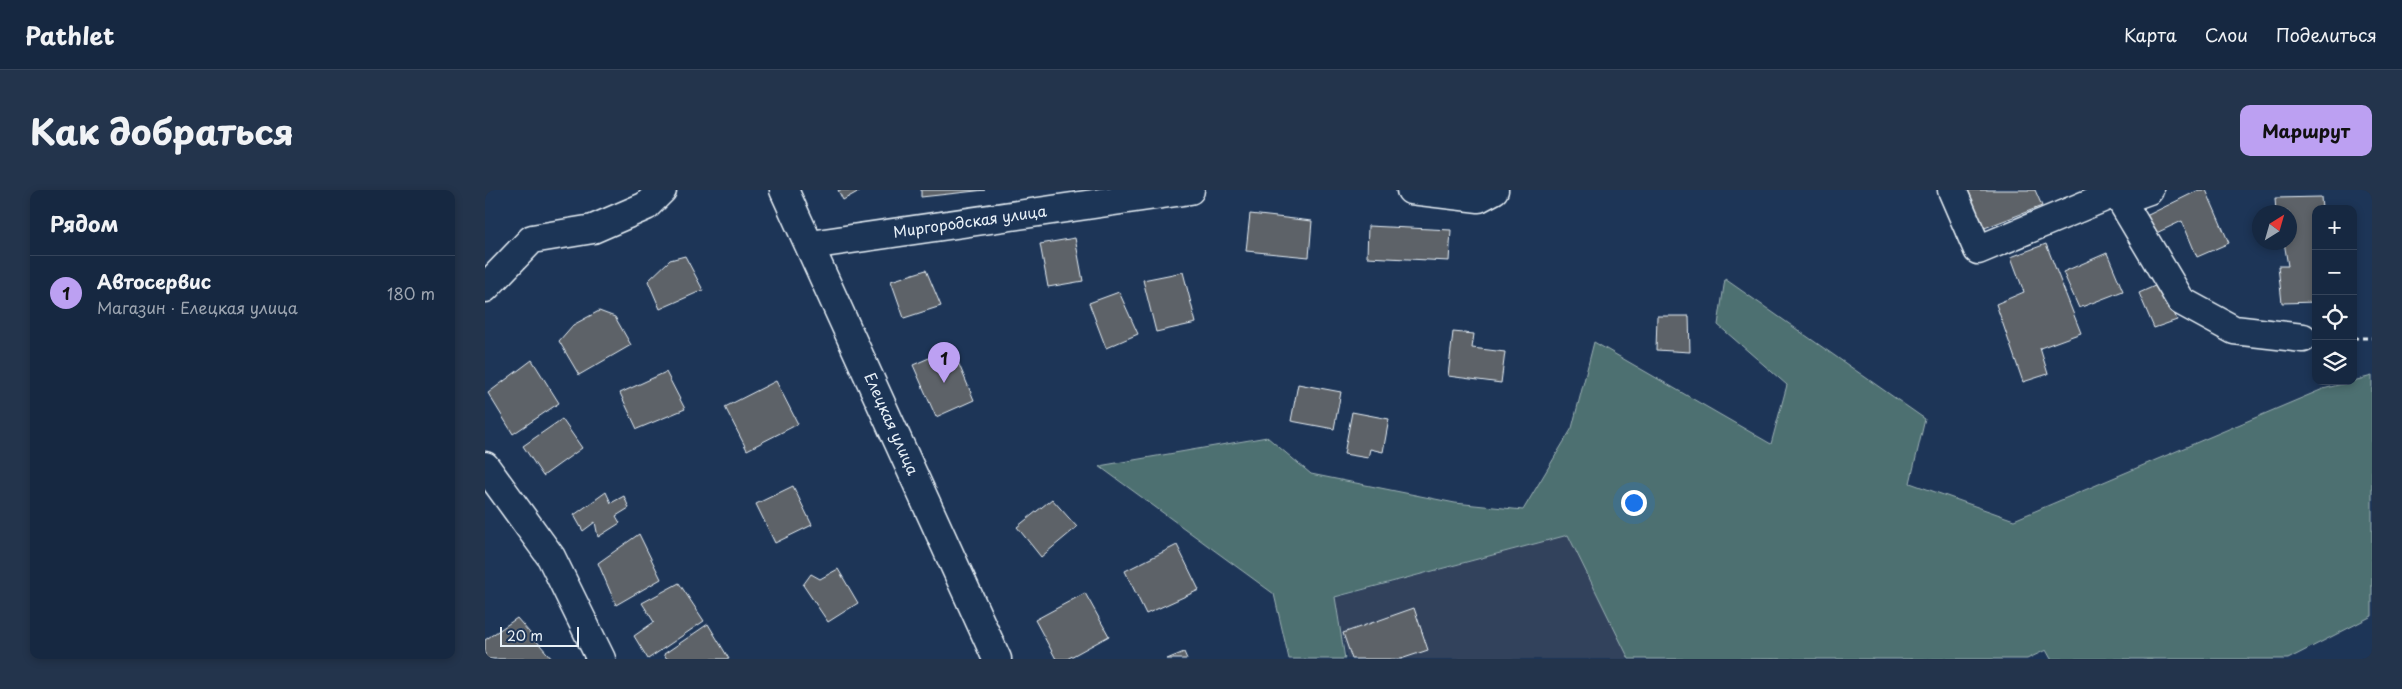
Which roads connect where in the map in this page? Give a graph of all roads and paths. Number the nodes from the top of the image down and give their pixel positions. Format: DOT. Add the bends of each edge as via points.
graph roads {
  1 [pos="662,190"];
  2 [pos="784,190"];
  3 [pos="1190,190"];
  4 [pos="1411,190"];
  5 [pos="1494,190"];
  6 [pos="1952,190"];
  7 [pos="2149,190"];
  8 [pos="2118,194"];
  9 [pos="810,245"];
  10 [pos="485,288"];
  11 [pos="2303,338"];
  12 [pos="2357,338"];
  13 [pos="2372,338"];
  14 [pos="485,466"];
  15 [pos="601,659"];
  16 [pos="997,659"];
  1 -- 10 [label="street" via="646,206 593,229 532,238"];
  2 -- 9 [label="street, Елецкая улица"];
  3 -- 9 [label="street, Миргородская улица"];
  4 -- 5 [label="street" via="1479,198"];
  6 -- 8 [label="street" via="1978,250"];
  7 -- 8 [label="street"];
  8 -- 11 [label="street" via="2181,300 2234,330"];
  9 -- 16 [label="street, Елецкая улица"];
  12 -- 13 [label="path"];
  14 -- 15 [label="street" via="551,558"];
}
